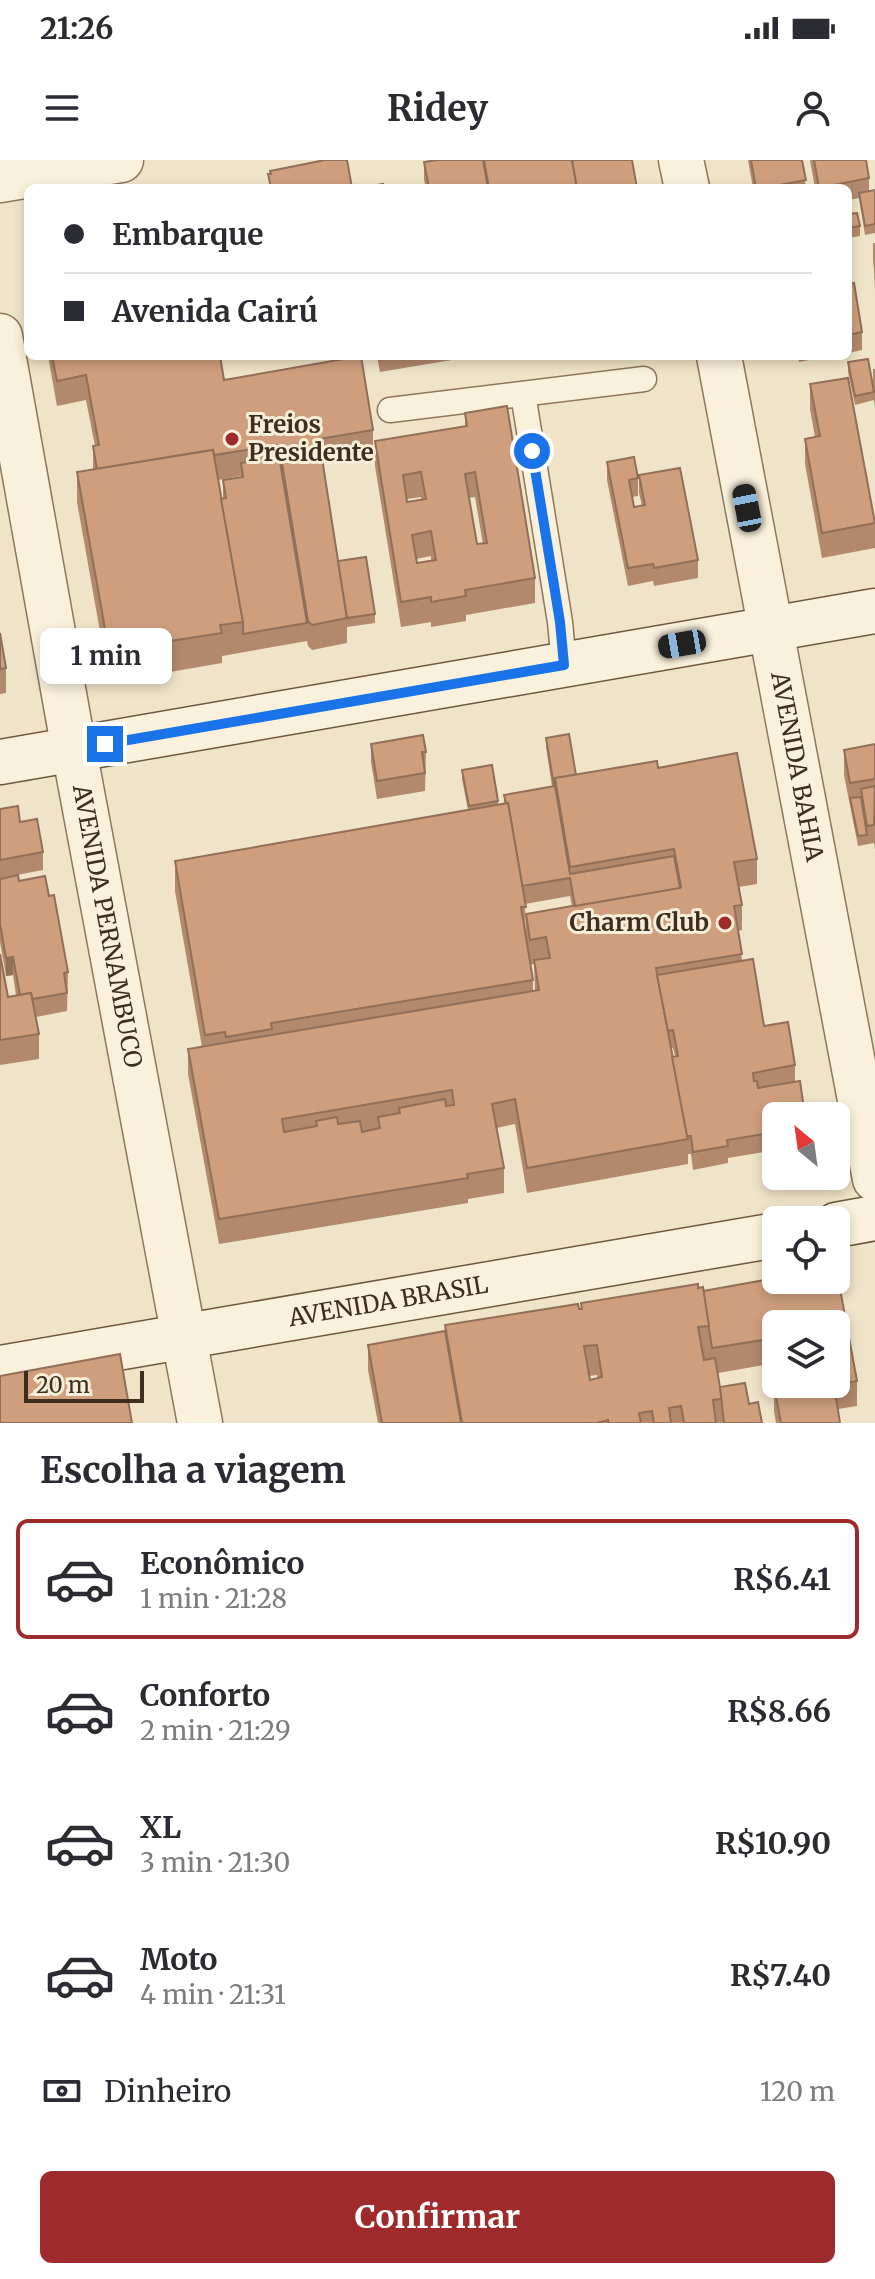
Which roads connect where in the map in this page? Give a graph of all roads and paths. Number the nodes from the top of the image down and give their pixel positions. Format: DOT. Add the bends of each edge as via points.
graph roads {
  1 [pos="121,160"];
  2 [pos="681,160"];
  3 [pos="0,180"];
  4 [pos="686,184"];
  5 [pos="0,336"];
  6 [pos="720,360"];
  7 [pos="644,379"];
  8 [pos="523,394"];
  9 [pos="390,410"];
  10 [pos="875,611"];
  11 [pos="770,629"];
  12 [pos="564,665"];
  13 [pos="74,750"];
  14 [pos="0,762"];
  15 [pos="875,1179"];
  16 [pos="875,1218"];
  17 [pos="850,1222"];
  18 [pos="762,1237"];
  19 [pos="184,1337"];
  20 [pos="0,1368"];
  21 [pos="200,1423"];
  1 -- 3 [label="street"];
  2 -- 4 [label="street"];
  5 -- 13 [label="street, AVENIDA PERNAMBUCO"];
  6 -- 11 [label="street, AVENIDA BAHIA"];
  7 -- 8 [label="lane"];
  8 -- 9 [label="lane"];
  8 -- 12 [label="lane"];
  10 -- 11 [label="street"];
  11 -- 12 [label="street"];
  11 -- 15 [label="street, AVENIDA BAHIA"];
  12 -- 13 [label="street"];
  13 -- 14 [label="street"];
  13 -- 19 [label="street, AVENIDA PERNAMBUCO"];
  16 -- 17 [label="street"];
  18 -- 19 [label="street, AVENIDA BRASIL"];
  19 -- 20 [label="street, AVENIDA BRASIL"];
  19 -- 21 [label="street, AVENIDA PERNAMBUCO"];
}
